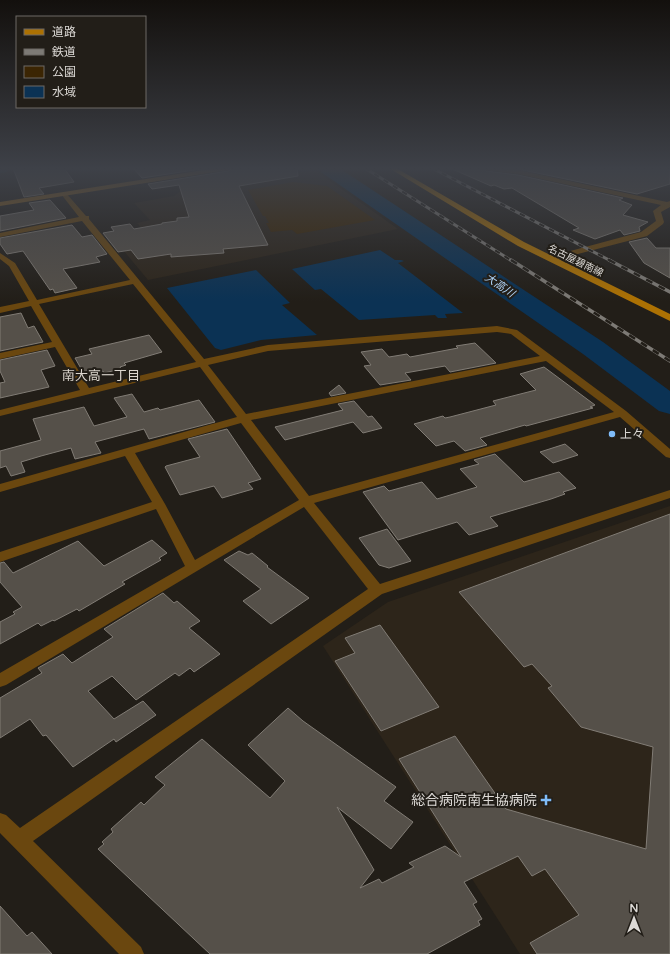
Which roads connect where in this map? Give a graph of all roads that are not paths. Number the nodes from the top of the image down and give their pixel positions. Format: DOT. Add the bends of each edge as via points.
graph roads {
  1 [pos="81,213"];
  2 [pos="465,213"];
  3 [pos="657,213"];
  4 [pos="86,218"];
  5 [pos="0,235"];
  6 [pos="0,255"];
  7 [pos="551,259"];
  8 [pos="12,265"];
  9 [pos="0,268"];
  10 [pos="136,281"];
  11 [pos="33,303"];
  12 [pos="0,310"];
  13 [pos="670,318"];
  14 [pos="58,344"];
  15 [pos="0,356"];
  16 [pos="546,358"];
  17 [pos="202,362"];
  18 [pos="86,392"];
  19 [pos="0,413"];
  20 [pos="622,413"];
  21 [pos="243,419"];
  22 [pos="129,452"];
  23 [pos="670,455"];
  24 [pos="0,488"];
  25 [pos="670,494"];
  26 [pos="306,501"];
  27 [pos="159,504"];
  28 [pos="0,557"];
  29 [pos="192,567"];
  30 [pos="377,590"];
  31 [pos="0,681"];
  32 [pos="0,821"];
  33 [pos="19,840"];
  34 [pos="134,954"];
  1 -- 4 [label="street"];
  2 -- 7 [label="main road, 名古屋碧南線"];
  3 -- 7 [label="street" via="660,222 644,234"];
  4 -- 5 [label="street"];
  4 -- 10 [label="street"];
  6 -- 8 [label="street"];
  7 -- 13 [label="main road, 名古屋碧南線"];
  8 -- 9 [label="street"];
  8 -- 11 [label="street"];
  10 -- 11 [label="street"];
  10 -- 17 [label="street"];
  11 -- 12 [label="street"];
  11 -- 14 [label="street"];
  14 -- 15 [label="street"];
  14 -- 18 [label="street"];
  16 -- 17 [label="street" via="514,332 497,329 268,348"];
  16 -- 20 [label="street"];
  16 -- 21 [label="street"];
  17 -- 18 [label="street"];
  17 -- 21 [label="street"];
  18 -- 19 [label="street"];
  20 -- 23 [label="street"];
  20 -- 26 [label="street"];
  21 -- 22 [label="street"];
  21 -- 26 [label="street"];
  22 -- 24 [label="street"];
  22 -- 27 [label="street"];
  25 -- 30 [label="street"];
  26 -- 29 [label="street"];
  26 -- 30 [label="street"];
  27 -- 28 [label="street"];
  27 -- 29 [label="street"];
  29 -- 31 [label="street"];
  30 -- 33 [label="street"];
  32 -- 33 [label="street"];
  33 -- 34 [label="street"];
}
